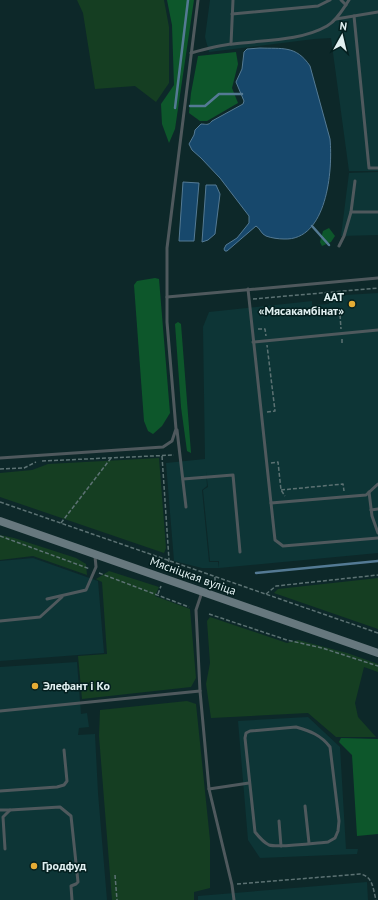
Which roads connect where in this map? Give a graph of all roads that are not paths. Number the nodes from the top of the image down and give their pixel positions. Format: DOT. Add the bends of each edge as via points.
graph roads {
  1 [pos="198,0"];
  2 [pos="233,0"];
  3 [pos="330,0"];
  4 [pos="341,0"];
  5 [pos="349,0"];
  6 [pos="346,5"];
  7 [pos="378,12"];
  8 [pos="232,14"];
  9 [pos="354,16"];
  10 [pos="378,16"];
  11 [pos="336,18"];
  12 [pos="231,44"];
  13 [pos="191,53"];
  14 [pos="378,168"];
  15 [pos="355,180"];
  16 [pos="351,212"];
  17 [pos="378,212"];
  18 [pos="339,246"];
  19 [pos="378,278"];
  20 [pos="248,290"];
  21 [pos="167,297"];
  22 [pos="378,330"];
  23 [pos="253,342"];
  24 [pos="176,429"];
  25 [pos="0,458"];
  26 [pos="183,479"];
  27 [pos="378,484"];
  28 [pos="369,492"];
  29 [pos="271,503"];
  30 [pos="186,507"];
  31 [pos="378,509"];
  32 [pos="371,510"];
  33 [pos="0,521"];
  34 [pos="378,534"];
  35 [pos="378,538"];
  36 [pos="240,552"];
  37 [pos="95,554"];
  38 [pos="202,592"];
  39 [pos="63,597"];
  40 [pos="47,599"];
  41 [pos="0,621"];
  42 [pos="378,653"];
  43 [pos="200,691"];
  44 [pos="0,711"];
  45 [pos="64,750"];
  46 [pos="249,783"];
  47 [pos="210,789"];
  48 [pos="0,791"];
  49 [pos="305,806"];
  50 [pos="0,810"];
  51 [pos="10,810"];
  52 [pos="278,820"];
  53 [pos="309,843"];
  54 [pos="281,846"];
  55 [pos="5,849"];
  56 [pos="72,900"];
  57 [pos="234,900"];
  1 -- 13 [label="lane"];
  2 -- 8 [label="lane"];
  3 -- 8 [label="lane" via="318,6"];
  4 -- 6 [label="lane"];
  5 -- 6 [label="lane"];
  6 -- 11 [label="lane"];
  7 -- 9 [label="lane"];
  7 -- 10 [label="lane"];
  8 -- 12 [label="lane"];
  9 -- 11 [label="lane"];
  9 -- 14 [label="lane" via="369,168"];
  11 -- 12 [label="lane" via="315,31 289,38"];
  12 -- 13 [label="lane"];
  13 -- 21 [label="lane" via="167,248"];
  15 -- 16 [label="lane"];
  16 -- 17 [label="lane"];
  16 -- 18 [label="lane"];
  19 -- 20 [label="lane"];
  20 -- 21 [label="lane"];
  20 -- 23 [label="lane"];
  21 -- 24 [label="lane"];
  22 -- 23 [label="lane"];
  23 -- 29 [label="lane"];
  24 -- 25 [label="lane" via="172,441 163,447"];
  24 -- 26 [label="lane"];
  26 -- 30 [label="lane"];
  26 -- 36 [label="lane" via="233,475"];
  27 -- 28 [label="lane"];
  28 -- 29 [label="lane" via="366,495"];
  28 -- 32 [label="lane"];
  29 -- 35 [label="lane" via="275,540 283,546"];
  31 -- 32 [label="lane"];
  32 -- 34 [label="lane"];
  33 -- 37 [label="main road, Мясніцкая вуліца"];
  37 -- 38 [label="main road, Мясніцкая вуліца"];
  37 -- 39 [label="lane" via="96,567 86,590"];
  38 -- 42 [label="main road, Мясніцкая вуліца"];
  38 -- 43 [label="lane" via="196,610"];
  39 -- 40 [label="lane"];
  39 -- 41 [label="lane" via="40,617"];
  43 -- 44 [label="lane"];
  43 -- 47 [label="lane"];
  45 -- 48 [label="lane" via="67,781 64,785"];
  46 -- 47 [label="lane"];
  46 -- 53 [label="lane" via="246,733 296,727 312,731 324,740 330,747 339,821 338,832 335,838 328,842"];
  46 -- 54 [label="lane" via="255,832 269,845"];
  47 -- 57 [label="lane"];
  49 -- 53 [label="lane"];
  50 -- 51 [label="lane"];
  51 -- 55 [label="lane" via="3,817"];
  51 -- 56 [label="lane" via="60,807 71,816 78,882 71,886"];
  52 -- 54 [label="lane"];
  53 -- 54 [label="lane"];
}
